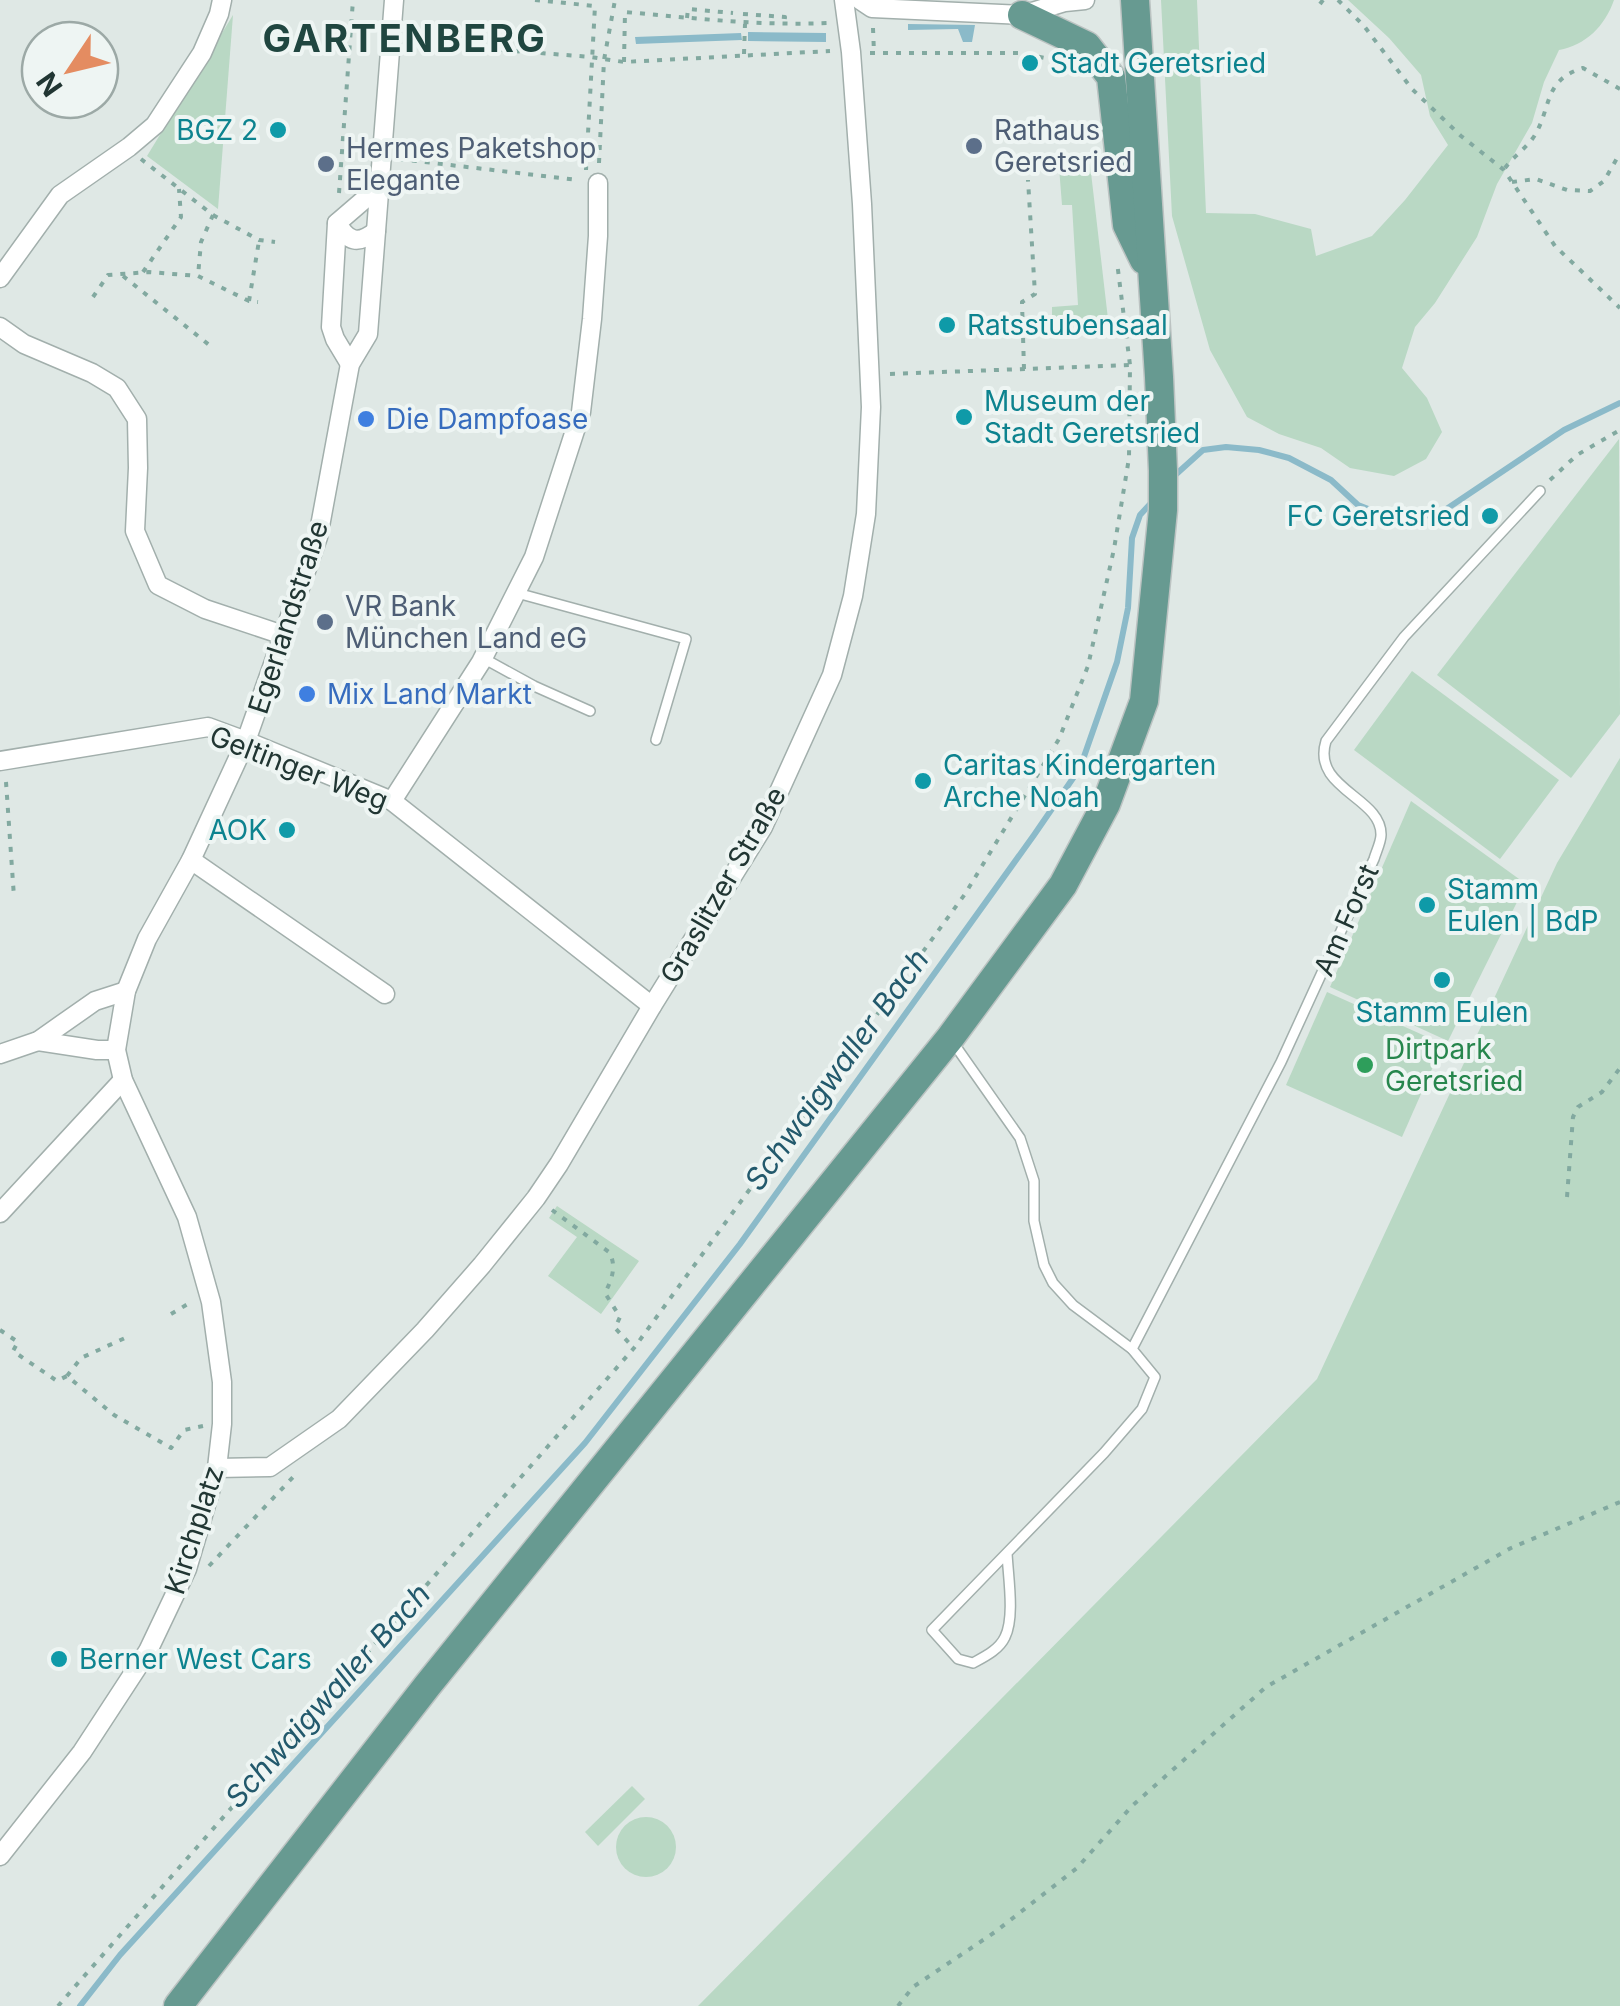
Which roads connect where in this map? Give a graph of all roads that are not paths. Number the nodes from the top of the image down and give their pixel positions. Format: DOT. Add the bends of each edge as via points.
graph roads {
  1 [pos="222,0"];
  2 [pos="394,0"];
  3 [pos="844,0"];
  4 [pos="860,0"];
  5 [pos="1085,0"];
  6 [pos="1134,0"];
  7 [pos="1022,14"];
  8 [pos="592,182"];
  9 [pos="380,186"];
  10 [pos="337,222"];
  11 [pos="376,232"];
  12 [pos="1150,275"];
  13 [pos="0,278"];
  14 [pos="0,327"];
  15 [pos="350,364"];
  16 [pos="1540,490"];
  17 [pos="518,593"];
  18 [pos="283,635"];
  19 [pos="483,658"];
  20 [pos="590,711"];
  21 [pos="656,740"];
  22 [pos="246,741"];
  23 [pos="2,761"];
  24 [pos="392,801"];
  25 [pos="191,860"];
  26 [pos="126,991"];
  27 [pos="385,994"];
  28 [pos="652,1006"];
  29 [pos="950,1038"];
  30 [pos="38,1041"];
  31 [pos="116,1050"];
  32 [pos="0,1054"];
  33 [pos="123,1080"];
  34 [pos="0,1213"];
  35 [pos="1132,1349"];
  36 [pos="218,1468"];
  37 [pos="1007,1554"];
  38 [pos="0,1856"];
  39 [pos="178,2006"];
  1 -- 13 [label="street" via="202,53 155,125 60,195"];
  2 -- 9 [label="street, Egerlandstraße"];
  3 -- 28 [label="street, Graslitzer Straße" via="871,407 866,514 853,596 832,676 763,827"];
  4 -- 7 [label="street" via="872,8"];
  5 -- 7 [label="street"];
  6 -- 12 [label="main road"];
  7 -- 12 [label="main road" via="1087,46 1111,76 1127,225"];
  8 -- 17 [label="street" via="598,236 581,412"];
  9 -- 10 [label="street"];
  9 -- 11 [label="street, Egerlandstraße"];
  10 -- 11 [label="street" via="358,240"];
  10 -- 15 [label="street" via="330,328"];
  11 -- 15 [label="street, Egerlandstraße" via="368,334"];
  12 -- 29 [label="main road" via="1163,471 1144,701 1106,804 1062,885"];
  14 -- 18 [label="street" via="117,388 137,419 135,531 158,585"];
  15 -- 18 [label="street, Egerlandstraße" via="318,538"];
  16 -- 35 [label="lane, Am Forst" via="1404,638 1326,741 1327,770 1377,819 1381,835 1374,859 1281,1062"];
  17 -- 19 [label="street"];
  17 -- 21 [label="lane" via="686,639"];
  18 -- 22 [label="street, Egerlandstraße"];
  19 -- 20 [label="lane"];
  19 -- 24 [label="street"];
  22 -- 23 [label="street, Geltinger Weg" via="208,728"];
  22 -- 24 [label="street, Geltinger Weg"];
  22 -- 25 [label="street, Egerlandstraße"];
  24 -- 28 [label="street, Geltinger Weg"];
  25 -- 26 [label="street, Egerlandstraße"];
  25 -- 27 [label="street"];
  26 -- 30 [label="street" via="94,1001"];
  26 -- 31 [label="street, Egerlandstraße"];
  28 -- 36 [label="street, Graslitzer Straße" via="536,1198 426,1330 339,1419 270,1467"];
  29 -- 35 [label="lane" via="1020,1138 1034,1181 1040,1250 1053,1283"];
  29 -- 39 [label="main road"];
  30 -- 31 [label="street"];
  30 -- 32 [label="street"];
  31 -- 33 [label="street, Kirchplatz"];
  33 -- 34 [label="street"];
  33 -- 36 [label="street, Kirchplatz" via="187,1216 212,1302 222,1382"];
  35 -- 37 [label="lane" via="1155,1378 1142,1409"];
  36 -- 38 [label="street, Kirchplatz" via="187,1569 148,1652 82,1752"];
  37 -- 37 [label="lane" via="1005,1638 972,1663 958,1658 932,1630"];
}
